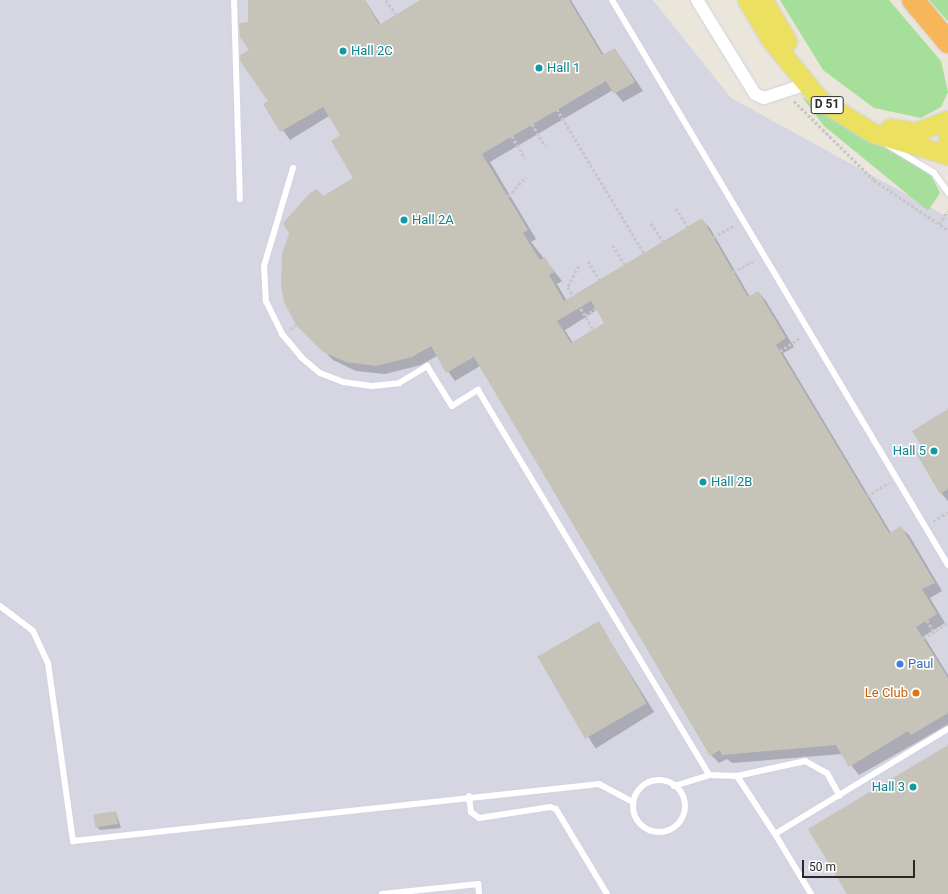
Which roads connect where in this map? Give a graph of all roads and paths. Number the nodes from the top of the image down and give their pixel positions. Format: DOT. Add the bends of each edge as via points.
graph roads {
  1 [pos="234,0"];
  2 [pos="386,0"];
  3 [pos="612,0"];
  4 [pos="697,0"];
  5 [pos="747,0"];
  6 [pos="763,0"];
  7 [pos="913,0"];
  8 [pos="396,14"];
  9 [pos="948,42"];
  10 [pos="804,85"];
  11 [pos="557,110"];
  12 [pos="948,120"];
  13 [pos="532,124"];
  14 [pos="948,130"];
  15 [pos="872,133"];
  16 [pos="512,136"];
  17 [pos="545,146"];
  18 [pos="948,155"];
  19 [pos="525,158"];
  20 [pos="293,168"];
  21 [pos="526,177"];
  22 [pos="948,192"];
  23 [pos="508,196"];
  24 [pos="240,199"];
  25 [pos="676,208"];
  26 [pos="948,211"];
  27 [pos="743,220"];
  28 [pos="652,223"];
  29 [pos="939,224"];
  30 [pos="688,227"];
  31 [pos="713,237"];
  32 [pos="663,241"];
  33 [pos="613,245"];
  34 [pos="644,253"];
  35 [pos="763,256"];
  36 [pos="588,260"];
  37 [pos="625,265"];
  38 [pos="579,266"];
  39 [pos="733,272"];
  40 [pos="600,280"];
  41 [pos="595,309"];
  42 [pos="585,316"];
  43 [pos="593,329"];
  44 [pos="808,333"];
  45 [pos="780,351"];
  46 [pos="896,478"];
  47 [pos="867,496"];
  48 [pos="948,512"];
  49 [pos="925,526"];
  50 [pos="948,565"];
  51 [pos="0,606"];
  52 [pos="927,620"];
  53 [pos="948,623"];
  54 [pos="934,632"];
  55 [pos="923,638"];
  56 [pos="948,729"];
  57 [pos="709,775"];
  58 [pos="737,776"];
  59 [pos="674,786"];
  60 [pos="469,796"];
  61 [pos="840,796"];
  62 [pos="633,802"];
  63 [pos="775,834"];
  64 [pos="382,894"];
  65 [pos="479,894"];
  66 [pos="607,894"];
  67 [pos="811,894"];
  1 -- 24 [label="lane"];
  2 -- 8 [label="path"];
  3 -- 27 [label="lane"];
  4 -- 10 [label="street" via="755,94 764,98"];
  5 -- 10 [label="main road, D 51"];
  6 -- 12 [label="main road, D 51" via="794,54 819,83 859,113 891,128 916,132"];
  7 -- 9 [label="highway"];
  10 -- 15 [label="main road, D 51" via="846,119"];
  11 -- 34 [label="path"];
  13 -- 17 [label="path"];
  14 -- 18 [label="main road"];
  15 -- 18 [label="main road, D 51"];
  15 -- 22 [label="lane" via="904,157 934,174"];
  16 -- 19 [label="path"];
  20 -- 57 [label="lane" via="264,266 266,301 282,334 302,358 320,372 343,382 372,386 399,383 427,366 452,406 478,390"];
  21 -- 23 [label="path"];
  25 -- 30 [label="path"];
  26 -- 29 [label="path"];
  27 -- 31 [label="path"];
  27 -- 35 [label="lane"];
  28 -- 32 [label="path"];
  33 -- 37 [label="path"];
  35 -- 39 [label="path"];
  35 -- 44 [label="lane"];
  36 -- 40 [label="path"];
  38 -- 42 [label="path" via="568,287"];
  41 -- 42 [label="path"];
  42 -- 43 [label="path"];
  44 -- 45 [label="path"];
  44 -- 46 [label="lane"];
  46 -- 47 [label="path"];
  46 -- 49 [label="lane"];
  48 -- 49 [label="path"];
  49 -- 50 [label="lane"];
  51 -- 60 [label="lane" via="33,631 48,663 72,841"];
  52 -- 54 [label="path"];
  53 -- 54 [label="path"];
  54 -- 55 [label="path"];
  56 -- 61 [label="lane"];
  57 -- 58 [label="lane"];
  57 -- 59 [label="lane"];
  58 -- 61 [label="lane" via="805,761 827,773"];
  58 -- 63 [label="lane"];
  59 -- 62 [label="lane" via="662,781 646,784"];
  59 -- 62 [label="lane" via="683,797 684,811 678,823 666,831 651,831 639,823"];
  60 -- 62 [label="lane" via="599,784"];
  60 -- 66 [label="lane" via="471,812 479,818 550,807 556,809"];
  61 -- 63 [label="lane"];
  63 -- 67 [label="lane"];
  64 -- 65 [label="lane" via="478,884"];
}
